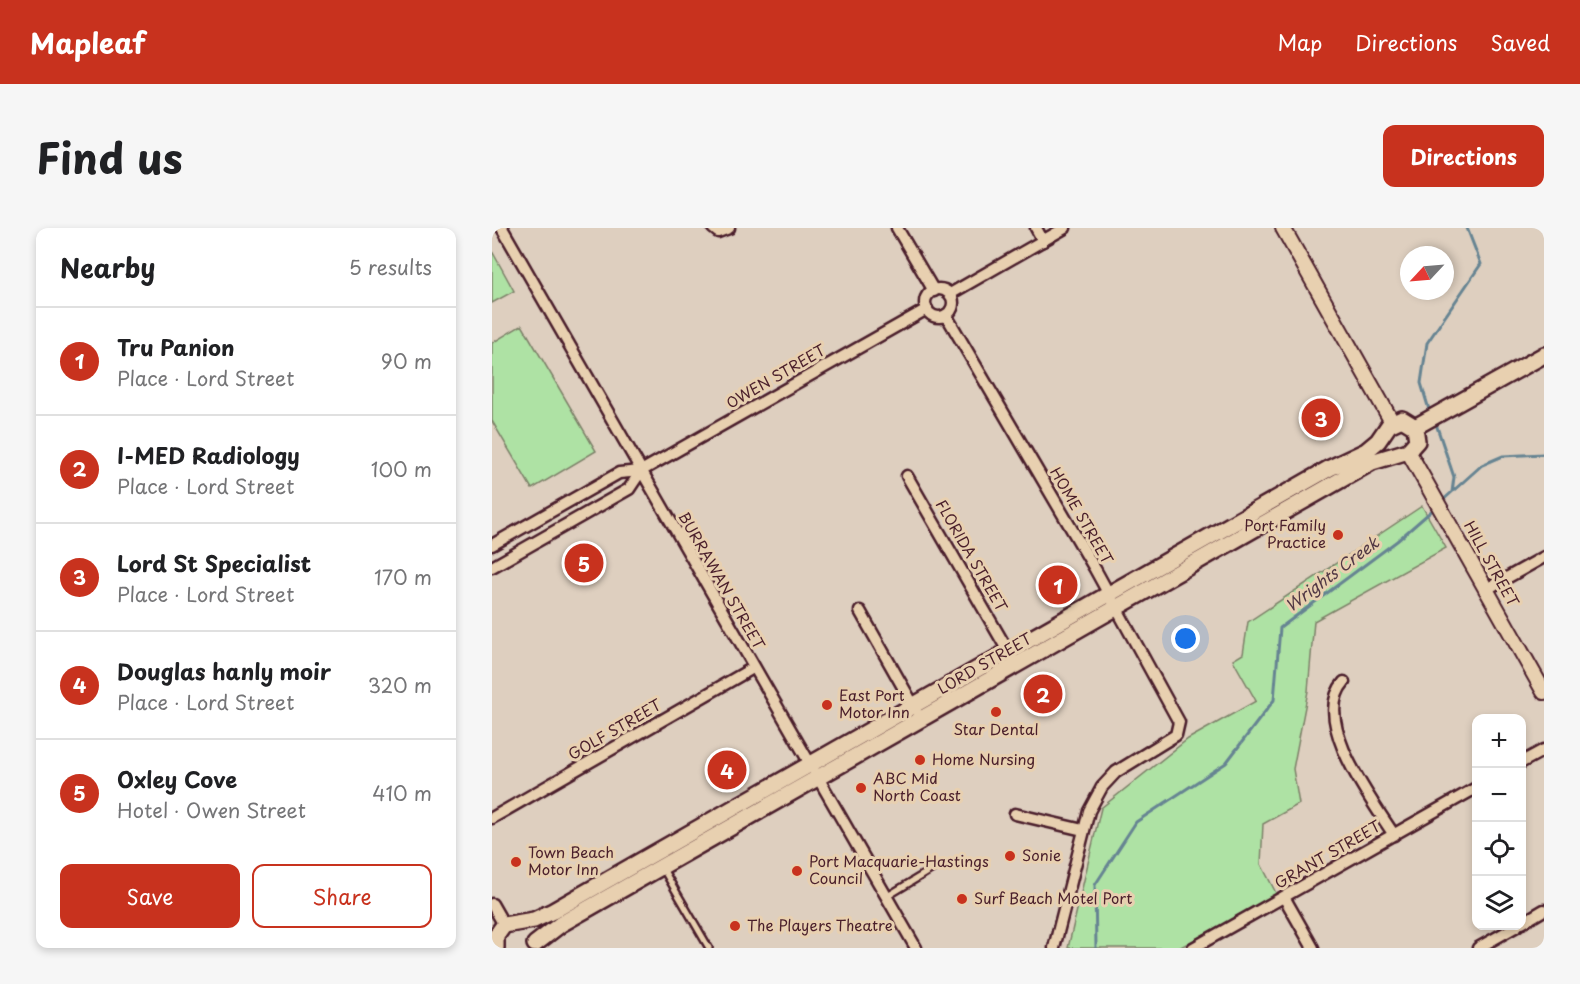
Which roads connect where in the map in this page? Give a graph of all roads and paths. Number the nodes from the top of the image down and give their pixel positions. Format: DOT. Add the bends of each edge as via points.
graph roads {
  1 [pos="502,228"];
  2 [pos="713,228"];
  3 [pos="729,228"];
  4 [pos="897,228"];
  5 [pos="1036,228"];
  6 [pos="1065,228"];
  7 [pos="1282,228"];
  8 [pos="1043,241"];
  9 [pos="934,291"];
  10 [pos="950,294"];
  11 [pos="927,309"];
  12 [pos="946,315"];
  13 [pos="1544,355"];
  14 [pos="1421,424"];
  15 [pos="1389,427"];
  16 [pos="1403,452"];
  17 [pos="640,471"];
  18 [pos="907,476"];
  19 [pos="492,545"];
  20 [pos="1544,557"];
  21 [pos="492,567"];
  22 [pos="1487,590"];
  23 [pos="1113,600"];
  24 [pos="860,611"];
  25 [pos="1008,651"];
  26 [pos="1016,665"];
  27 [pos="753,668"];
  28 [pos="1344,682"];
  29 [pos="1544,692"];
  30 [pos="913,705"];
  31 [pos="921,719"];
  32 [pos="1544,750"];
  33 [pos="1526,759"];
  34 [pos="809,765"];
  35 [pos="818,778"];
  36 [pos="1472,790"];
  37 [pos="1014,814"];
  38 [pos="492,818"];
  39 [pos="1083,830"];
  40 [pos="1394,835"];
  41 [pos="662,867"];
  42 [pos="934,868"];
  43 [pos="886,897"];
  44 [pos="1284,897"];
  45 [pos="492,904"];
  46 [pos="1544,910"];
  47 [pos="1526,920"];
  48 [pos="1510,930"];
  49 [pos="501,934"];
  50 [pos="535,946"];
  51 [pos="709,948"];
  52 [pos="916,948"];
  53 [pos="1054,948"];
  54 [pos="1193,948"];
  55 [pos="1313,948"];
  56 [pos="1478,948"];
  1 -- 17 [label="street, BURRAWAN STREET"];
  2 -- 3 [label="street" via="718,232"];
  4 -- 9 [label="street"];
  5 -- 8 [label="street"];
  6 -- 8 [label="street"];
  7 -- 15 [label="street"];
  8 -- 10 [label="street"];
  9 -- 10 [label="street"];
  9 -- 11 [label="street" via="926,300"];
  10 -- 12 [label="street" via="952,308"];
  11 -- 12 [label="street" via="937,317"];
  11 -- 17 [label="street, OWEN STREET"];
  12 -- 23 [label="street, HOME STREET"];
  13 -- 14 [label="main road"];
  14 -- 15 [label="main road" via="1402,419"];
  14 -- 16 [label="main road" via="1417,441"];
  15 -- 16 [label="main road" via="1386,442"];
  15 -- 23 [label="main road, LORD STREET" via="1366,451 1330,468"];
  16 -- 22 [label="street, HILL STREET" via="1435,498"];
  16 -- 23 [label="main road, LORD STREET" via="1372,462"];
  17 -- 19 [label="street, OWEN STREET" via="618,473"];
  17 -- 21 [label="street, OWEN STREET" via="628,489"];
  17 -- 27 [label="street, BURRAWAN STREET"];
  18 -- 25 [label="street, FLORIDA STREET"];
  20 -- 22 [label="street"];
  22 -- 29 [label="street, HILL STREET"];
  23 -- 25 [label="main road, LORD STREET"];
  23 -- 26 [label="main road, LORD STREET"];
  23 -- 39 [label="street, HOME STREET" via="1179,722 1176,735 1116,772 1102,787"];
  24 -- 30 [label="street"];
  25 -- 26 [label="street, FLORIDA STREET"];
  25 -- 30 [label="main road, LORD STREET"];
  26 -- 31 [label="main road, LORD STREET"];
  27 -- 34 [label="street, BURRAWAN STREET"];
  27 -- 38 [label="street, GOLF STREET"];
  28 -- 40 [label="street" via="1335,700 1338,736 1355,776"];
  30 -- 31 [label="street"];
  30 -- 34 [label="main road, LORD STREET"];
  31 -- 35 [label="main road, LORD STREET"];
  32 -- 33 [label="street"];
  34 -- 35 [label="street, BURRAWAN STREET"];
  34 -- 49 [label="main road, LORD STREET" via="541,918"];
  35 -- 41 [label="main road, LORD STREET"];
  35 -- 43 [label="street, BURRAWAN STREET"];
  36 -- 40 [label="street, GRANT STREET"];
  37 -- 39 [label="street"];
  39 -- 53 [label="street"];
  40 -- 44 [label="street, GRANT STREET"];
  41 -- 50 [label="main road, LORD STREET" via="553,929"];
  41 -- 51 [label="lane"];
  42 -- 43 [label="lane"];
  43 -- 52 [label="street, BURRAWAN STREET"];
  44 -- 54 [label="street, GRANT STREET"];
  44 -- 55 [label="street"];
  45 -- 49 [label="street"];
  46 -- 47 [label="street"];
  48 -- 56 [label="street"];
  49 -- 50 [label="main road" via="532,932"];
}
